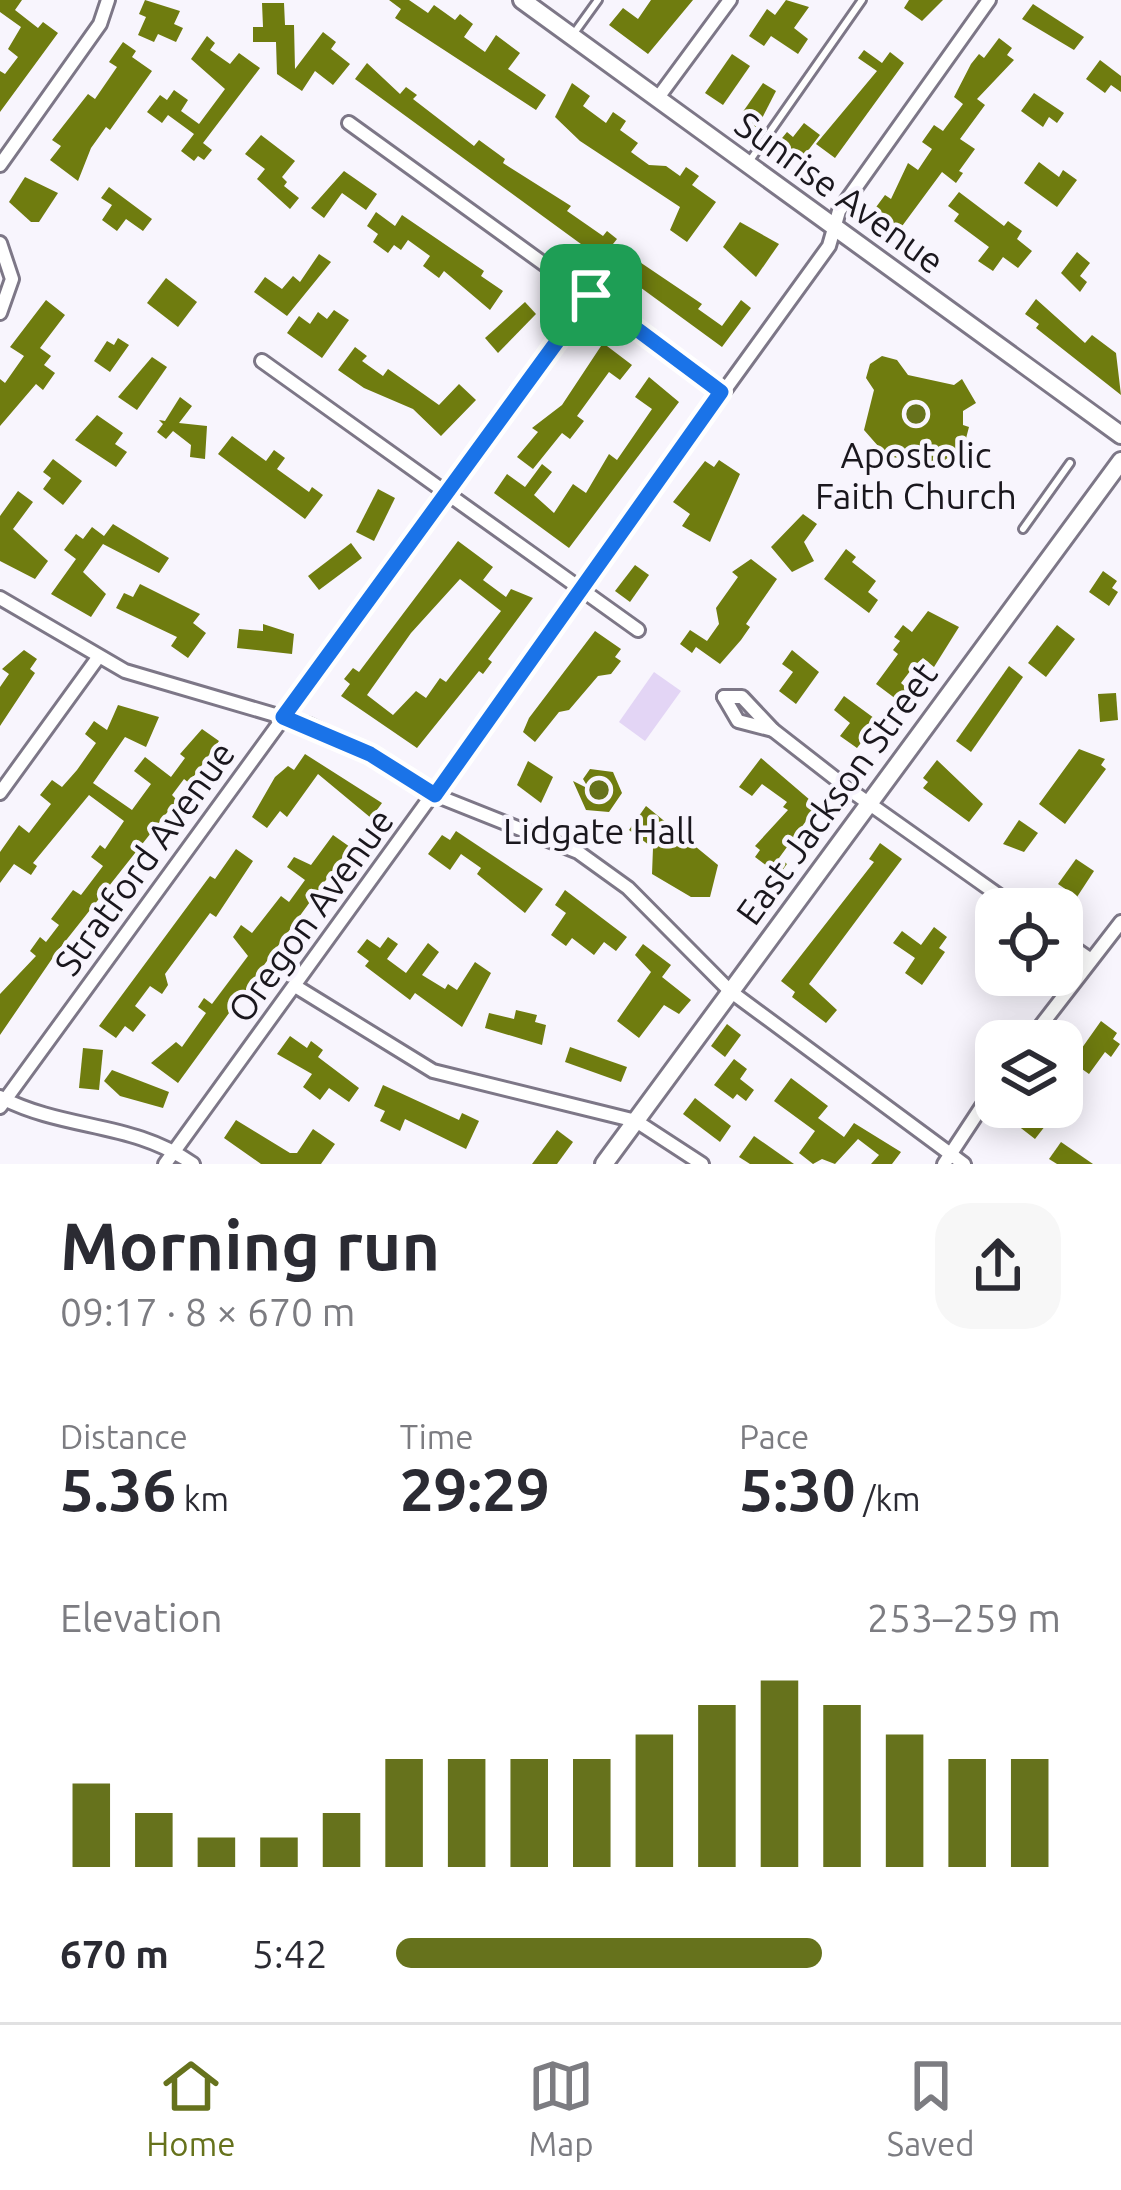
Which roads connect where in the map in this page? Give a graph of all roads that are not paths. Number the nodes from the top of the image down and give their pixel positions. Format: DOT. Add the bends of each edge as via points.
graph roads {
  1 [pos="108,0"];
  2 [pos="522,0"];
  3 [pos="598,0"];
  4 [pos="730,0"];
  5 [pos="862,0"];
  6 [pos="989,0"];
  7 [pos="572,36"];
  8 [pos="657,99"];
  9 [pos="349,123"];
  10 [pos="0,165"];
  11 [pos="747,166"];
  12 [pos="834,230"];
  13 [pos="0,243"];
  14 [pos="591,295"];
  15 [pos="0,313"];
  16 [pos="262,361"];
  17 [pos="721,392"];
  18 [pos="1121,435"];
  19 [pos="1121,461"];
  20 [pos="1070,464"];
  21 [pos="448,492"];
  22 [pos="1023,529"];
  23 [pos="579,593"];
  24 [pos="6,603"];
  25 [pos="0,622"];
  26 [pos="638,631"];
  27 [pos="98,658"];
  28 [pos="283,717"];
  29 [pos="773,730"];
  30 [pos="0,793"];
  31 [pos="435,795"];
  32 [pos="868,804"];
  33 [pos="988,888"];
  34 [pos="1121,922"];
  35 [pos="1083,955"];
  36 [pos="1090,960"];
  37 [pos="295,986"];
  38 [pos="730,992"];
  39 [pos="1045,1020"];
  40 [pos="2,1101"];
  41 [pos="975,1117"];
  42 [pos="636,1121"];
  43 [pos="174,1151"];
  44 [pos="948,1159"];
  45 [pos="165,1164"];
  46 [pos="193,1164"];
  47 [pos="604,1164"];
  48 [pos="702,1164"];
  49 [pos="964,1164"];
  1 -- 10 [label="street" via="100,24"];
  2 -- 7 [label="street, Sunrise Avenue"];
  3 -- 7 [label="lane"];
  4 -- 8 [label="street"];
  5 -- 11 [label="lane"];
  6 -- 12 [label="street, Oregon Avenue" via="839,211"];
  7 -- 8 [label="street, Sunrise Avenue"];
  8 -- 11 [label="street, Sunrise Avenue"];
  9 -- 14 [label="street"];
  11 -- 12 [label="street, Sunrise Avenue"];
  12 -- 17 [label="street, Oregon Avenue"];
  12 -- 18 [label="street, Sunrise Avenue"];
  13 -- 15 [label="street" via="12,279"];
  14 -- 17 [label="street"];
  14 -- 21 [label="street, Stratford Avenue"];
  16 -- 21 [label="street"];
  17 -- 23 [label="street, Oregon Avenue"];
  19 -- 32 [label="street, East Jackson Street"];
  20 -- 22 [label="lane"];
  21 -- 23 [label="street"];
  21 -- 28 [label="street, Stratford Avenue"];
  23 -- 26 [label="street"];
  23 -- 31 [label="street, Oregon Avenue"];
  24 -- 25 [label="street"];
  24 -- 27 [label="street"];
  27 -- 28 [label="street"];
  27 -- 30 [label="street"];
  28 -- 31 [label="street" via="370,754"];
  28 -- 40 [label="street, Stratford Avenue"];
  29 -- 32 [label="street"];
  31 -- 37 [label="street, Oregon Avenue"];
  31 -- 38 [label="street" via="578,852 656,914"];
  32 -- 33 [label="street"];
  32 -- 38 [label="street, East Jackson Street"];
  34 -- 36 [label="street"];
  35 -- 36 [label="street"];
  36 -- 39 [label="street"];
  37 -- 42 [label="street" via="433,1071"];
  37 -- 43 [label="street, Oregon Avenue"];
  38 -- 42 [label="street, East Jackson Street"];
  38 -- 44 [label="street"];
  40 -- 43 [label="street" via="53,1120 141,1134"];
  41 -- 44 [label="street"];
  42 -- 47 [label="street, East Jackson Street"];
  42 -- 48 [label="street"];
  43 -- 45 [label="street, Oregon Avenue"];
  43 -- 46 [label="street"];
  44 -- 49 [label="street"];
}
